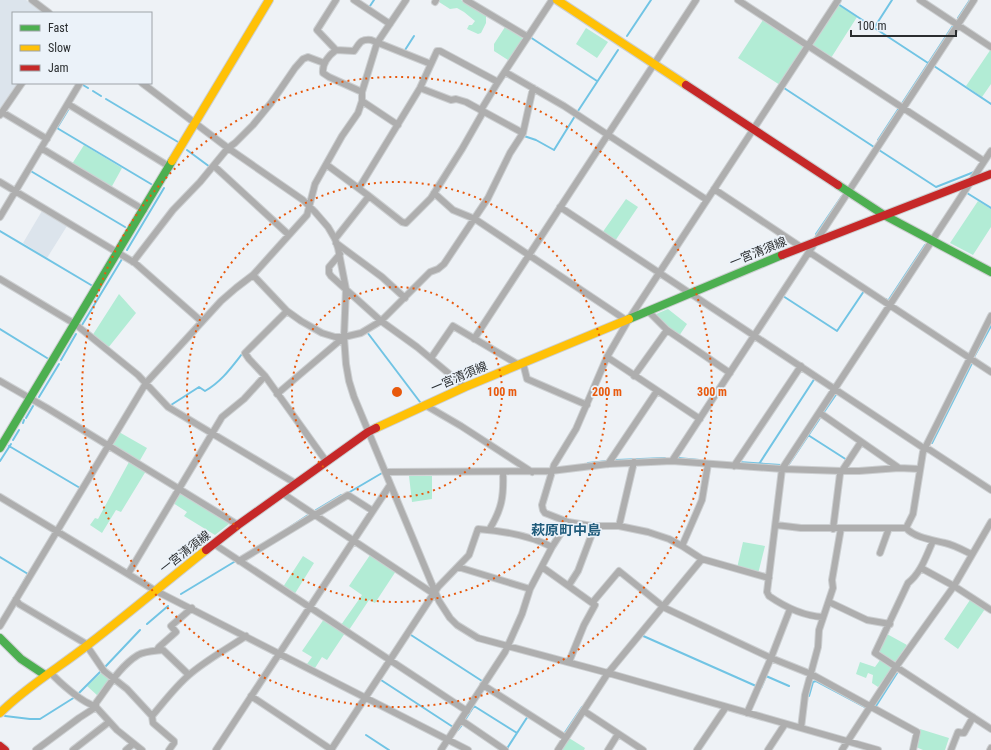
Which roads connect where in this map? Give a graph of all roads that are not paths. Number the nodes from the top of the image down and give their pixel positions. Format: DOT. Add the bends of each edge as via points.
graph roads {
  1 [pos="32,0"];
  2 [pos="269,0"];
  3 [pos="336,0"];
  4 [pos="354,0"];
  5 [pos="406,0"];
  6 [pos="466,0"];
  7 [pos="552,0"];
  8 [pos="557,0"];
  9 [pos="696,0"];
  10 [pos="738,0"];
  11 [pos="838,0"];
  12 [pos="920,0"];
  13 [pos="974,0"];
  14 [pos="48,12"];
  15 [pos="390,24"];
  16 [pos="957,24"];
  17 [pos="528,37"];
  18 [pos="377,44"];
  19 [pos="808,46"];
  20 [pos="991,47"];
  21 [pos="336,50"];
  22 [pos="324,63"];
  23 [pos="431,64"];
  24 [pos="654,64"];
  25 [pos="504,72"];
  26 [pos="498,82"];
  27 [pos="21,84"];
  28 [pos="79,84"];
  29 [pos="143,84"];
  30 [pos="420,88"];
  31 [pos="533,88"];
  32 [pos="362,92"];
  33 [pos="362,101"];
  34 [pos="68,104"];
  35 [pos="903,108"];
  36 [pos="481,110"];
  37 [pos="1,114"];
  38 [pos="196,124"];
  39 [pos="398,125"];
  40 [pos="753,130"];
  41 [pos="523,133"];
  42 [pos="608,134"];
  43 [pos="47,139"];
  44 [pos="41,148"];
  45 [pos="228,148"];
  46 [pos="991,151"];
  47 [pos="984,161"];
  48 [pos="327,165"];
  49 [pos="214,166"];
  50 [pos="170,167"];
  51 [pos="991,174"];
  52 [pos="971,181"];
  53 [pos="0,182"];
  54 [pos="359,188"];
  55 [pos="714,189"];
  56 [pos="15,191"];
  57 [pos="849,192"];
  58 [pos="434,193"];
  59 [pos="369,196"];
  60 [pos="708,200"];
  61 [pos="310,206"];
  62 [pos="560,207"];
  63 [pos="144,210"];
  64 [pos="884,215"];
  65 [pos="0,217"];
  66 [pos="475,219"];
  67 [pos="289,235"];
  68 [pos="336,241"];
  69 [pos="931,241"];
  70 [pos="815,242"];
  71 [pos="801,247"];
  72 [pos="809,252"];
  73 [pos="118,253"];
  74 [pos="340,254"];
  75 [pos="529,255"];
  76 [pos="133,262"];
  77 [pos="660,272"];
  78 [pos="991,272"];
  79 [pos="252,276"];
  80 [pos="0,279"];
  81 [pos="346,289"];
  82 [pos="690,293"];
  83 [pos="405,298"];
  84 [pos="890,306"];
  85 [pos="287,311"];
  86 [pos="648,311"];
  87 [pos="991,316"];
  88 [pos="380,320"];
  89 [pos="628,320"];
  90 [pos="201,321"];
  91 [pos="75,324"];
  92 [pos="666,330"];
  93 [pos="754,336"];
  94 [pos="344,337"];
  95 [pos="474,339"];
  96 [pos="607,357"];
  97 [pos="431,358"];
  98 [pos="970,358"];
  99 [pos="521,364"];
  100 [pos="801,366"];
  101 [pos="991,372"];
  102 [pos="730,373"];
  103 [pos="265,376"];
  104 [pos="634,376"];
  105 [pos="0,381"];
  106 [pos="146,383"];
  107 [pos="465,387"];
  108 [pos="836,388"];
  109 [pos="657,391"];
  110 [pos="277,394"];
  111 [pos="29,399"];
  112 [pos="425,405"];
  113 [pos="587,405"];
  114 [pos="820,413"];
  115 [pos="700,419"];
  116 [pos="368,432"];
  117 [pos="211,434"];
  118 [pos="862,442"];
  119 [pos="107,445"];
  120 [pos="0,448"];
  121 [pos="925,448"];
  122 [pos="326,461"];
  123 [pos="672,461"];
  124 [pos="634,462"];
  125 [pos="608,464"];
  126 [pos="708,464"];
  127 [pos="734,466"];
  128 [pos="899,468"];
  129 [pos="920,468"];
  130 [pos="782,469"];
  131 [pos="552,471"];
  132 [pos="842,471"];
  133 [pos="385,472"];
  134 [pos="503,472"];
  135 [pos="532,472"];
  136 [pos="295,483"];
  137 [pos="390,485"];
  138 [pos="179,489"];
  139 [pos="991,490"];
  140 [pos="282,493"];
  141 [pos="0,497"];
  142 [pos="373,511"];
  143 [pos="314,514"];
  144 [pos="568,522"];
  145 [pos="991,522"];
  146 [pos="238,525"];
  147 [pos="776,525"];
  148 [pos="618,526"];
  149 [pos="595,527"];
  150 [pos="841,528"];
  151 [pos="889,528"];
  152 [pos="906,528"];
  153 [pos="833,529"];
  154 [pos="489,530"];
  155 [pos="57,531"];
  156 [pos="354,540"];
  157 [pos="933,541"];
  158 [pos="214,544"];
  159 [pos="682,546"];
  160 [pos="552,547"];
  161 [pos="880,553"];
  162 [pos="971,554"];
  163 [pos="702,559"];
  164 [pos="239,561"];
  165 [pos="458,567"];
  166 [pos="542,567"];
  167 [pos="921,568"];
  168 [pos="128,574"];
  169 [pos="769,578"];
  170 [pos="569,585"];
  171 [pos="954,586"];
  172 [pos="530,589"];
  173 [pos="156,591"];
  174 [pos="435,593"];
  175 [pos="16,599"];
  176 [pos="829,602"];
  177 [pos="592,603"];
  178 [pos="663,607"];
  179 [pos="192,608"];
  180 [pos="310,608"];
  181 [pos="790,609"];
  182 [pos="991,610"];
  183 [pos="823,617"];
  184 [pos="890,624"];
  185 [pos="0,626"];
  186 [pos="246,636"];
  187 [pos="0,638"];
  188 [pos="87,646"];
  189 [pos="507,646"];
  190 [pos="157,650"];
  191 [pos="280,653"];
  192 [pos="771,658"];
  193 [pos="390,661"];
  194 [pos="569,662"];
  195 [pos="896,667"];
  196 [pos="48,673"];
  197 [pos="608,673"];
  198 [pos="811,674"];
  199 [pos="189,675"];
  200 [pos="113,680"];
  201 [pos="483,686"];
  202 [pos="251,696"];
  203 [pos="366,698"];
  204 [pos="96,706"];
  205 [pos="726,707"];
  206 [pos="870,707"];
  207 [pos="467,711"];
  208 [pos="584,711"];
  209 [pos="0,713"];
  210 [pos="747,713"];
  211 [pos="152,716"];
  212 [pos="973,717"];
  213 [pos="461,720"];
  214 [pos="109,722"];
  215 [pos="785,724"];
  216 [pos="800,728"];
  217 [pos="991,729"];
  218 [pos="618,734"];
  219 [pos="566,738"];
  220 [pos="448,740"];
  221 [pos="847,741"];
  222 [pos="133,744"];
  223 [pos="0,746"];
  224 [pos="5,750"];
  225 [pos="36,750"];
  226 [pos="73,750"];
  227 [pos="126,750"];
  228 [pos="142,750"];
  229 [pos="169,750"];
  230 [pos="216,750"];
  231 [pos="331,750"];
  232 [pos="441,750"];
  233 [pos="468,750"];
  234 [pos="505,750"];
  235 [pos="558,750"];
  236 [pos="608,750"];
  237 [pos="642,750"];
  238 [pos="698,750"];
  239 [pos="768,750"];
  240 [pos="842,750"];
  241 [pos="878,750"];
  242 [pos="913,750"];
  243 [pos="951,750"];
  1 -- 14 [label="street"];
  2 -- 38 [label="main road"];
  3 -- 21 [label="street" via="316,30"];
  4 -- 15 [label="street"];
  5 -- 15 [label="street"];
  6 -- 17 [label="street"];
  7 -- 17 [label="street"];
  8 -- 24 [label="main road"];
  9 -- 24 [label="street"];
  10 -- 19 [label="street"];
  11 -- 19 [label="street"];
  12 -- 16 [label="street"];
  13 -- 16 [label="street"];
  15 -- 18 [label="street"];
  16 -- 20 [label="street"];
  16 -- 35 [label="street"];
  17 -- 25 [label="street"];
  18 -- 21 [label="street" via="371,40 364,40 354,51"];
  18 -- 23 [label="street"];
  18 -- 32 [label="street"];
  19 -- 35 [label="street"];
  19 -- 40 [label="street"];
  21 -- 22 [label="street"];
  22 -- 32 [label="street" via="323,73"];
  22 -- 45 [label="street" via="308,57 303,59 253,125"];
  23 -- 26 [label="street" via="437,51 440,51"];
  23 -- 30 [label="street"];
  24 -- 40 [label="main road"];
  24 -- 42 [label="street"];
  25 -- 26 [label="street"];
  25 -- 31 [label="street"];
  26 -- 36 [label="street"];
  27 -- 37 [label="street"];
  28 -- 34 [label="street"];
  29 -- 38 [label="street"];
  30 -- 36 [label="street" via="451,100 466,102"];
  30 -- 39 [label="street"];
  31 -- 41 [label="street"];
  31 -- 42 [label="street"];
  32 -- 33 [label="street"];
  33 -- 39 [label="street"];
  33 -- 48 [label="street" via="358,113"];
  34 -- 43 [label="street"];
  34 -- 50 [label="street"];
  35 -- 47 [label="street"];
  35 -- 57 [label="street"];
  36 -- 41 [label="street"];
  36 -- 58 [label="street" via="482,114 469,137"];
  37 -- 43 [label="street"];
  38 -- 45 [label="street"];
  38 -- 50 [label="main road"];
  39 -- 54 [label="street"];
  40 -- 55 [label="street"];
  40 -- 57 [label="main road"];
  41 -- 66 [label="street"];
  42 -- 60 [label="street"];
  42 -- 62 [label="street"];
  43 -- 44 [label="street"];
  44 -- 56 [label="street"];
  44 -- 63 [label="street"];
  45 -- 49 [label="street"];
  45 -- 61 [label="street"];
  46 -- 47 [label="street"];
  47 -- 52 [label="street"];
  48 -- 54 [label="street"];
  48 -- 61 [label="street" via="315,184"];
  49 -- 67 [label="street"];
  49 -- 76 [label="street" via="172,210"];
  50 -- 63 [label="main road"];
  51 -- 52 [label="main road, 一宮清須線"];
  52 -- 64 [label="main road, 一宮清須線"];
  52 -- 69 [label="street"];
  53 -- 56 [label="street"];
  54 -- 59 [label="street"];
  55 -- 60 [label="street"];
  55 -- 71 [label="street"];
  56 -- 65 [label="street"];
  56 -- 73 [label="street"];
  57 -- 64 [label="main road"];
  57 -- 70 [label="street"];
  58 -- 59 [label="street" via="406,223"];
  58 -- 66 [label="street" via="453,210"];
  59 -- 68 [label="street"];
  60 -- 77 [label="street"];
  61 -- 67 [label="street" via="307,215"];
  61 -- 68 [label="street"];
  62 -- 75 [label="street"];
  62 -- 77 [label="street"];
  63 -- 73 [label="main road"];
  64 -- 69 [label="main road"];
  64 -- 70 [label="main road, 一宮清須線"];
  66 -- 75 [label="street"];
  66 -- 83 [label="street" via="444,264 430,272"];
  67 -- 79 [label="street"];
  68 -- 74 [label="street"];
  68 -- 83 [label="street"];
  69 -- 78 [label="main road"];
  69 -- 84 [label="street"];
  70 -- 71 [label="main road, 一宮清須線"];
  70 -- 72 [label="street"];
  71 -- 82 [label="main road, 一宮清須線"];
  72 -- 84 [label="street"];
  72 -- 93 [label="street"];
  73 -- 76 [label="street"];
  73 -- 91 [label="main road"];
  74 -- 81 [label="street"];
  74 -- 81 [label="street" via="329,267 329,273"];
  75 -- 89 [label="street"];
  75 -- 95 [label="street"];
  76 -- 90 [label="street"];
  77 -- 82 [label="street"];
  77 -- 89 [label="street"];
  79 -- 85 [label="street"];
  79 -- 90 [label="street"];
  80 -- 91 [label="street"];
  81 -- 88 [label="street"];
  81 -- 94 [label="street"];
  82 -- 86 [label="main road, 一宮清須線"];
  82 -- 93 [label="street"];
  83 -- 88 [label="street"];
  84 -- 98 [label="street"];
  84 -- 108 [label="street"];
  85 -- 94 [label="street" via="311,328 335,337"];
  85 -- 103 [label="street" via="245,353"];
  86 -- 89 [label="main road, 一宮清須線"];
  86 -- 92 [label="street"];
  87 -- 98 [label="street"];
  88 -- 94 [label="street" via="361,333"];
  88 -- 97 [label="street"];
  89 -- 96 [label="street"];
  89 -- 99 [label="main road, 一宮清須線"];
  90 -- 106 [label="street"];
  91 -- 106 [label="street"];
  91 -- 111 [label="main road"];
  92 -- 102 [label="street"];
  92 -- 104 [label="street"];
  93 -- 100 [label="street"];
  93 -- 102 [label="street"];
  94 -- 110 [label="street"];
  94 -- 116 [label="street" via="349,382"];
  95 -- 97 [label="street" via="453,326"];
  95 -- 99 [label="street"];
  96 -- 104 [label="street"];
  96 -- 113 [label="street"];
  97 -- 107 [label="street"];
  98 -- 101 [label="street"];
  98 -- 121 [label="street"];
  99 -- 107 [label="main road, 一宮清須線"];
  99 -- 113 [label="street" via="527,379"];
  100 -- 108 [label="street"];
  100 -- 127 [label="street"];
  102 -- 115 [label="street"];
  103 -- 110 [label="street"];
  103 -- 117 [label="street" via="222,417"];
  104 -- 109 [label="street"];
  105 -- 111 [label="street"];
  106 -- 117 [label="street" via="168,407"];
  106 -- 119 [label="street"];
  107 -- 112 [label="main road, 一宮清須線"];
  108 -- 114 [label="street"];
  108 -- 121 [label="street"];
  109 -- 115 [label="street"];
  109 -- 125 [label="street"];
  110 -- 122 [label="street"];
  111 -- 119 [label="street"];
  111 -- 120 [label="main road"];
  112 -- 116 [label="main road, 一宮清須線"];
  112 -- 135 [label="street"];
  113 -- 131 [label="street"];
  114 -- 118 [label="street"];
  114 -- 130 [label="street"];
  115 -- 123 [label="street"];
  116 -- 122 [label="main road, 一宮清須線"];
  116 -- 133 [label="street"];
  117 -- 136 [label="street"];
  117 -- 138 [label="street"];
  118 -- 128 [label="street"];
  118 -- 132 [label="street"];
  119 -- 138 [label="street"];
  119 -- 155 [label="street"];
  121 -- 129 [label="street"];
  121 -- 139 [label="street"];
  122 -- 136 [label="main road, 一宮清須線"];
  123 -- 124 [label="street"];
  123 -- 126 [label="street"];
  124 -- 125 [label="street"];
  124 -- 148 [label="street"];
  125 -- 131 [label="street"];
  126 -- 127 [label="street"];
  126 -- 159 [label="street" via="702,500"];
  127 -- 130 [label="street"];
  128 -- 129 [label="street"];
  128 -- 132 [label="street"];
  129 -- 152 [label="street" via="913,514"];
  130 -- 132 [label="street"];
  130 -- 147 [label="street"];
  131 -- 135 [label="street"];
  131 -- 144 [label="street" via="542,505 543,510"];
  132 -- 153 [label="street"];
  133 -- 134 [label="street"];
  133 -- 137 [label="street"];
  134 -- 135 [label="street"];
  134 -- 154 [label="street" via="502,503"];
  136 -- 140 [label="main road, 一宮清須線"];
  137 -- 142 [label="street"];
  137 -- 174 [label="street"];
  138 -- 146 [label="street"];
  138 -- 168 [label="street"];
  140 -- 143 [label="street"];
  140 -- 146 [label="main road, 一宮清須線"];
  141 -- 155 [label="street"];
  142 -- 143 [label="street" via="348,495"];
  142 -- 156 [label="street"];
  143 -- 156 [label="street"];
  143 -- 164 [label="street"];
  144 -- 149 [label="street"];
  144 -- 160 [label="street"];
  145 -- 162 [label="street"];
  146 -- 158 [label="main road, 一宮清須線"];
  147 -- 153 [label="street"];
  147 -- 169 [label="street"];
  148 -- 149 [label="street"];
  148 -- 159 [label="street" via="648,532"];
  149 -- 170 [label="street" via="578,571"];
  150 -- 151 [label="street"];
  150 -- 153 [label="street"];
  150 -- 176 [label="street"];
  151 -- 152 [label="street"];
  151 -- 161 [label="street"];
  152 -- 157 [label="street" via="909,532"];
  154 -- 160 [label="street" via="530,537"];
  154 -- 165 [label="street" via="478,529 469,555"];
  155 -- 168 [label="street"];
  155 -- 175 [label="street"];
  156 -- 174 [label="street"];
  156 -- 180 [label="street"];
  157 -- 162 [label="street" via="960,548"];
  157 -- 167 [label="street"];
  158 -- 164 [label="street"];
  158 -- 173 [label="main road, 一宮清須線"];
  159 -- 163 [label="street"];
  160 -- 166 [label="street"];
  162 -- 171 [label="street"];
  163 -- 169 [label="street"];
  163 -- 178 [label="street"];
  164 -- 180 [label="street"];
  165 -- 172 [label="street"];
  165 -- 174 [label="street"];
  166 -- 170 [label="street"];
  166 -- 172 [label="street"];
  167 -- 171 [label="street"];
  167 -- 184 [label="street" via="915,578 908,583"];
  168 -- 173 [label="street"];
  169 -- 181 [label="street" via="769,596"];
  170 -- 177 [label="street"];
  171 -- 182 [label="street"];
  171 -- 195 [label="street"];
  172 -- 189 [label="street"];
  173 -- 179 [label="street"];
  173 -- 188 [label="main road, 一宮清須線"];
  174 -- 189 [label="street" via="456,625 478,638"];
  174 -- 193 [label="street"];
  175 -- 185 [label="street"];
  175 -- 188 [label="street"];
  176 -- 183 [label="street"];
  176 -- 184 [label="street" via="867,620"];
  177 -- 178 [label="street" via="619,571"];
  177 -- 194 [label="street" via="595,605"];
  178 -- 192 [label="street"];
  178 -- 197 [label="street"];
  179 -- 186 [label="street"];
  179 -- 190 [label="street" via="172,626 176,632"];
  180 -- 191 [label="street"];
  180 -- 193 [label="street"];
  181 -- 183 [label="street"];
  181 -- 192 [label="street"];
  183 -- 198 [label="street"];
  184 -- 195 [label="street" via="875,653"];
  186 -- 191 [label="street"];
  186 -- 199 [label="street"];
  187 -- 196 [label="main road" via="29,667"];
  188 -- 196 [label="main road, 一宮清須線"];
  188 -- 200 [label="street" via="98,664"];
  189 -- 194 [label="street"];
  189 -- 201 [label="street"];
  190 -- 199 [label="street" via="163,650"];
  190 -- 200 [label="street" via="138,655"];
  191 -- 202 [label="street"];
  191 -- 203 [label="street"];
  192 -- 198 [label="street"];
  192 -- 210 [label="street"];
  193 -- 203 [label="street"];
  193 -- 207 [label="street"];
  194 -- 197 [label="street"];
  195 -- 206 [label="street"];
  195 -- 212 [label="street"];
  196 -- 204 [label="street" via="71,692"];
  196 -- 209 [label="main road, 一宮清須線"];
  197 -- 205 [label="street"];
  197 -- 208 [label="street"];
  198 -- 206 [label="street"];
  198 -- 216 [label="street"];
  199 -- 211 [label="street"];
  200 -- 204 [label="street"];
  200 -- 211 [label="street" via="126,689"];
  201 -- 207 [label="street"];
  201 -- 219 [label="street"];
  202 -- 230 [label="street"];
  202 -- 231 [label="street"];
  203 -- 220 [label="street"];
  203 -- 231 [label="street"];
  204 -- 214 [label="street"];
  204 -- 225 [label="street"];
  205 -- 210 [label="street"];
  205 -- 238 [label="street"];
  206 -- 221 [label="street"];
  206 -- 242 [label="street" via="918,732"];
  207 -- 213 [label="street"];
  208 -- 218 [label="street"];
  208 -- 219 [label="street"];
  210 -- 215 [label="street"];
  211 -- 229 [label="street" via="153,723 174,741"];
  212 -- 217 [label="street"];
  212 -- 243 [label="street" via="964,733 958,732"];
  213 -- 220 [label="street"];
  213 -- 234 [label="street"];
  214 -- 222 [label="street"];
  214 -- 226 [label="street"];
  215 -- 216 [label="street"];
  215 -- 239 [label="street"];
  216 -- 221 [label="street"];
  218 -- 236 [label="street"];
  218 -- 237 [label="street"];
  219 -- 235 [label="street"];
  220 -- 232 [label="street"];
  220 -- 233 [label="street"];
  221 -- 240 [label="street"];
  221 -- 241 [label="street"];
  222 -- 227 [label="street"];
  222 -- 228 [label="street"];
  223 -- 224 [label="main road"];
}
